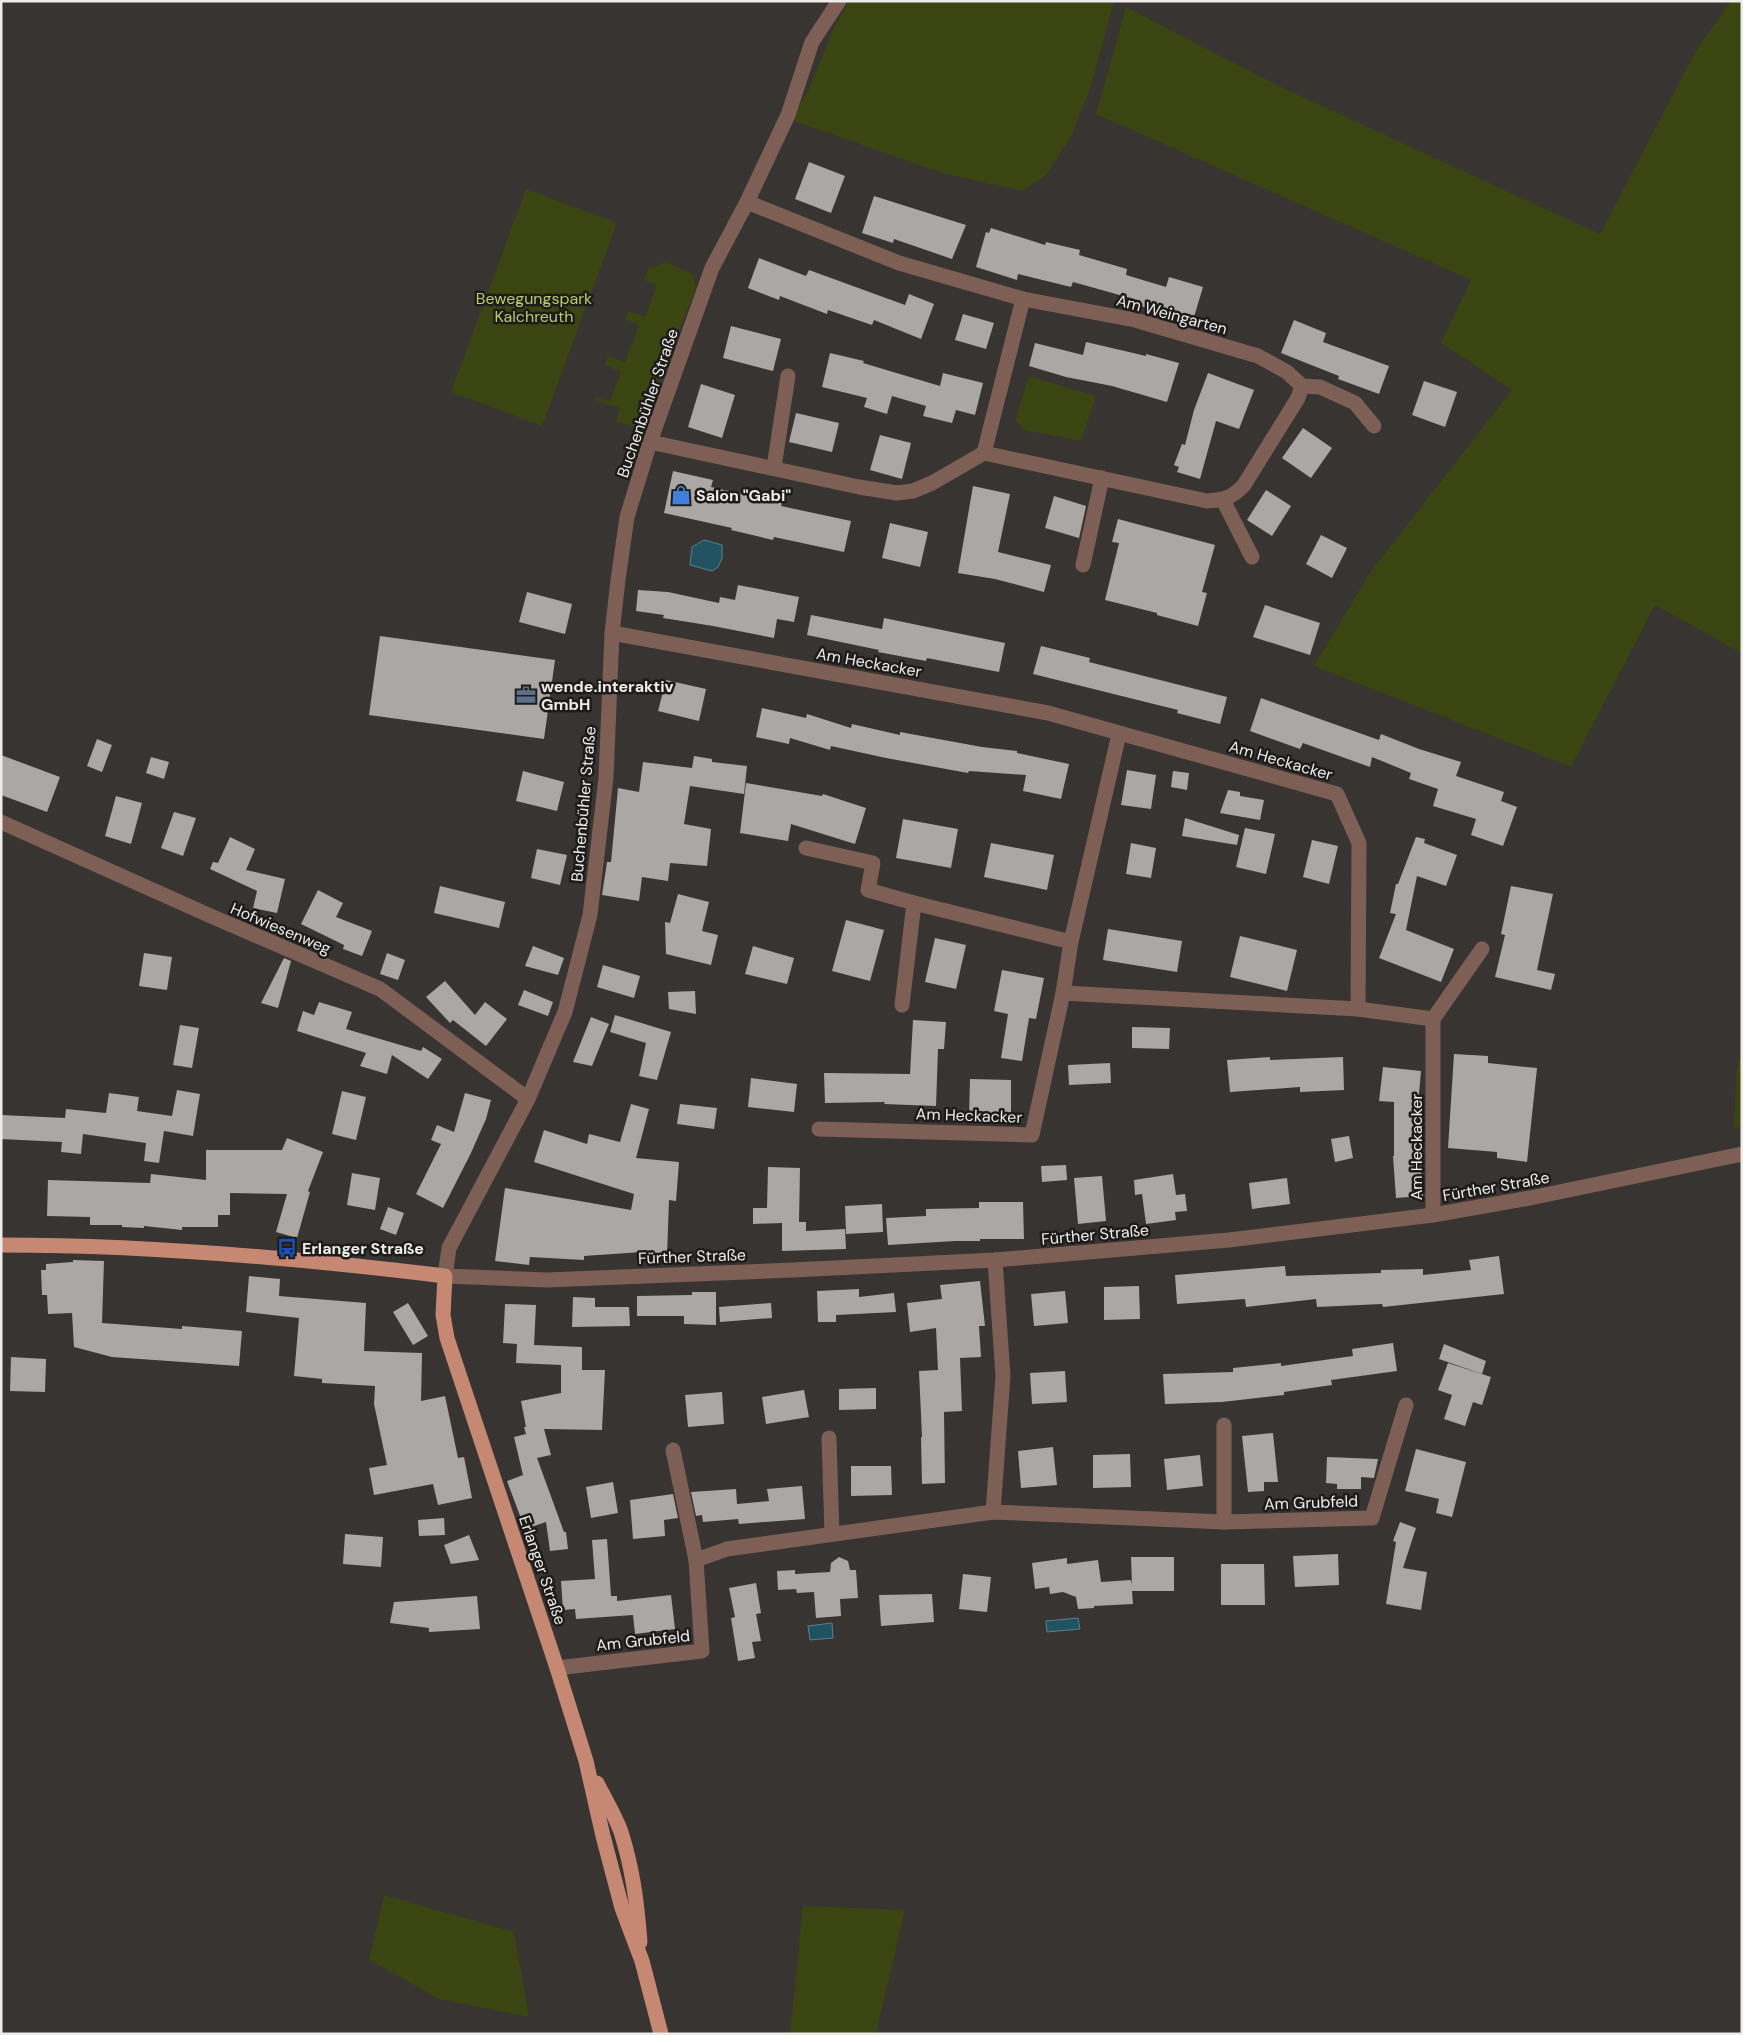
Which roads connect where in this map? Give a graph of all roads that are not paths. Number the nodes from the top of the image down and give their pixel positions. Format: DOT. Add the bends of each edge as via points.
graph roads {
  1 [pos="839,1"];
  2 [pos="747,202"];
  3 [pos="1023,299"];
  4 [pos="788,376"];
  5 [pos="1302,386"];
  6 [pos="1374,426"];
  7 [pos="650,442"];
  8 [pos="984,453"];
  9 [pos="774,467"];
  10 [pos="1102,478"];
  11 [pos="1223,500"];
  12 [pos="1252,557"];
  13 [pos="1083,565"];
  14 [pos="612,633"];
  15 [pos="1119,734"];
  16 [pos="1,822"];
  17 [pos="806,848"];
  18 [pos="914,903"];
  19 [pos="1071,942"];
  20 [pos="1482,949"];
  21 [pos="1063,993"];
  22 [pos="902,1005"];
  23 [pos="1358,1009"];
  24 [pos="1433,1019"];
  25 [pos="528,1099"];
  26 [pos="819,1129"];
  27 [pos="1742,1154"];
  28 [pos="1433,1215"];
  29 [pos="1,1245"];
  30 [pos="995,1260"];
  31 [pos="445,1276"];
  32 [pos="1406,1405"];
  33 [pos="1224,1425"];
  34 [pos="829,1438"];
  35 [pos="673,1450"];
  36 [pos="993,1512"];
  37 [pos="1224,1522"];
  38 [pos="832,1534"];
  39 [pos="696,1560"];
  40 [pos="557,1668"];
  41 [pos="662,2034"];
  1 -- 2 [label="street, Buchenbühler Straße" via="812,42 788,115"];
  2 -- 3 [label="street, Am Weingarten" via="899,263"];
  2 -- 7 [label="street, Buchenbühler Straße" via="712,268"];
  3 -- 5 [label="street, Am Weingarten" via="1135,320 1258,356 1287,372"];
  3 -- 8 [label="street"];
  4 -- 9 [label="street"];
  5 -- 6 [label="street" via="1320,387 1355,403"];
  5 -- 11 [label="street" via="1298,398 1244,485 1234,496"];
  7 -- 9 [label="street"];
  7 -- 14 [label="street, Buchenbühler Straße" via="627,516"];
  8 -- 9 [label="street" via="932,483 897,493"];
  8 -- 10 [label="street"];
  10 -- 11 [label="street" via="1207,501"];
  10 -- 13 [label="street"];
  11 -- 12 [label="street"];
  14 -- 15 [label="street, Am Heckacker" via="1048,713"];
  14 -- 25 [label="street, Buchenbühler Straße" via="606,778 590,915 565,1012"];
  15 -- 19 [label="street, Am Heckacker"];
  15 -- 23 [label="street, Am Heckacker" via="1337,794 1359,844"];
  16 -- 25 [label="street, Hofwiesenweg" via="380,989"];
  17 -- 18 [label="street" via="873,863 868,890"];
  18 -- 19 [label="street"];
  18 -- 22 [label="street"];
  19 -- 21 [label="street, Am Heckacker"];
  20 -- 24 [label="street"];
  21 -- 23 [label="street"];
  21 -- 26 [label="street, Am Heckacker" via="1032,1135"];
  23 -- 24 [label="street"];
  24 -- 28 [label="street, Am Heckacker"];
  25 -- 31 [label="street, Buchenbühler Straße" via="449,1248"];
  27 -- 28 [label="street, Fürther Straße"];
  28 -- 30 [label="street, Fürther Straße" via="1229,1240"];
  29 -- 31 [label="main road" via="208,1253"];
  30 -- 31 [label="street, Fürther Straße" via="547,1280"];
  30 -- 36 [label="street" via="1003,1376"];
  31 -- 40 [label="main road, Erlanger Straße" via="443,1315 447,1338"];
  32 -- 37 [label="street, Am Grubfeld" via="1372,1518"];
  33 -- 37 [label="street"];
  34 -- 38 [label="street"];
  35 -- 39 [label="street, Am Grubfeld"];
  36 -- 37 [label="street, Am Grubfeld"];
  36 -- 38 [label="street, Am Grubfeld"];
  38 -- 39 [label="street, Am Grubfeld" via="727,1549"];
  39 -- 40 [label="street, Am Grubfeld" via="702,1651"];
  40 -- 41 [label="main road, Erlanger Straße" via="586,1762 622,1908 642,1962"];
}
